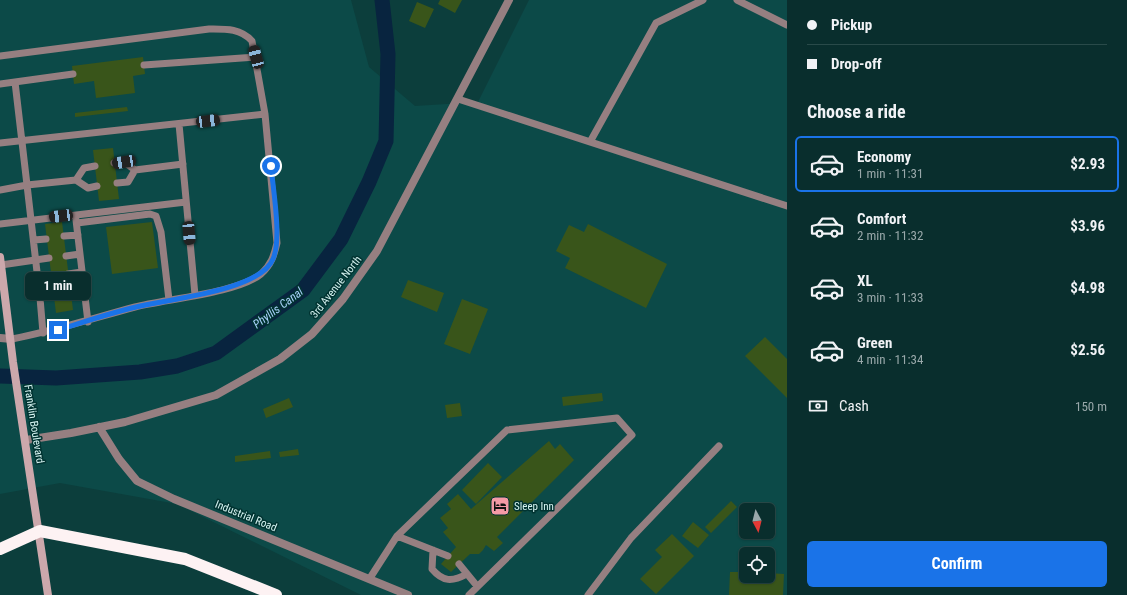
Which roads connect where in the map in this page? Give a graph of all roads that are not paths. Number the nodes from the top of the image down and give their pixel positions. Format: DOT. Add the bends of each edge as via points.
graph roads {
  1 [pos="509,0"];
  2 [pos="703,0"];
  3 [pos="737,0"];
  4 [pos="787,25"];
  5 [pos="0,56"];
  6 [pos="256,57"];
  7 [pos="144,65"];
  8 [pos="73,74"];
  9 [pos="15,82"];
  10 [pos="0,84"];
  11 [pos="458,99"];
  12 [pos="265,114"];
  13 [pos="179,124"];
  14 [pos="23,141"];
  15 [pos="590,142"];
  16 [pos="0,143"];
  17 [pos="114,163"];
  18 [pos="183,164"];
  19 [pos="95,166"];
  20 [pos="134,170"];
  21 [pos="76,180"];
  22 [pos="117,183"];
  23 [pos="27,185"];
  24 [pos="97,186"];
  25 [pos="0,190"];
  26 [pos="186,202"];
  27 [pos="787,206"];
  28 [pos="76,215"];
  29 [pos="32,220"];
  30 [pos="77,223"];
  31 [pos="0,224"];
  32 [pos="78,235"];
  33 [pos="64,236"];
  34 [pos="46,239"];
  35 [pos="34,240"];
  36 [pos="80,254"];
  37 [pos="66,256"];
  38 [pos="49,258"];
  39 [pos="36,260"];
  40 [pos="0,261"];
  41 [pos="82,272"];
  42 [pos="68,274"];
  43 [pos="51,277"];
  44 [pos="38,278"];
  45 [pos="85,293"];
  46 [pos="71,294"];
  47 [pos="194,295"];
  48 [pos="54,296"];
  49 [pos="40,298"];
  50 [pos="169,300"];
  51 [pos="88,322"];
  52 [pos="43,333"];
  53 [pos="0,338"];
  54 [pos="12,339"];
  55 [pos="99,427"];
  56 [pos="26,440"];
  57 [pos="719,446"];
  58 [pos="40,531"];
  59 [pos="397,536"];
  60 [pos="0,549"];
  61 [pos="432,550"];
  62 [pos="448,556"];
  63 [pos="459,564"];
  64 [pos="467,574"];
  65 [pos="370,578"];
  66 [pos="477,586"];
  67 [pos="48,595"];
  68 [pos="276,595"];
  69 [pos="408,595"];
  70 [pos="469,595"];
  71 [pos="588,595"];
  1 -- 11 [label="street, 3rd Avenue North"];
  2 -- 15 [label="lane" via="656,23"];
  3 -- 4 [label="lane"];
  5 -- 6 [label="lane" via="209,29 234,30 246,34 252,40"];
  6 -- 7 [label="lane"];
  6 -- 12 [label="lane"];
  8 -- 9 [label="lane"];
  9 -- 10 [label="lane"];
  9 -- 14 [label="lane"];
  11 -- 15 [label="lane"];
  11 -- 55 [label="street, 3rd Avenue North" via="377,251 343,300 312,334 280,359 216,395 125,422"];
  12 -- 13 [label="lane"];
  12 -- 47 [label="lane" via="277,243 273,260 260,275 241,284"];
  13 -- 14 [label="lane"];
  13 -- 18 [label="lane"];
  14 -- 16 [label="lane"];
  14 -- 23 [label="lane"];
  15 -- 27 [label="lane"];
  17 -- 20 [label="lane" via="124,162"];
  18 -- 20 [label="lane"];
  18 -- 26 [label="lane"];
  19 -- 21 [label="lane" via="84,168"];
  20 -- 22 [label="lane" via="128,182"];
  21 -- 23 [label="lane"];
  21 -- 24 [label="lane" via="88,188"];
  23 -- 25 [label="lane"];
  23 -- 29 [label="lane"];
  26 -- 28 [label="lane"];
  26 -- 47 [label="lane"];
  28 -- 29 [label="lane"];
  28 -- 30 [label="lane"];
  29 -- 31 [label="lane"];
  29 -- 35 [label="lane"];
  30 -- 32 [label="lane"];
  30 -- 50 [label="lane" via="150,214 156,216 161,232"];
  32 -- 33 [label="lane"];
  32 -- 36 [label="lane"];
  34 -- 35 [label="lane"];
  35 -- 39 [label="lane"];
  36 -- 37 [label="lane"];
  36 -- 41 [label="lane"];
  38 -- 39 [label="lane"];
  39 -- 40 [label="lane"];
  39 -- 44 [label="lane"];
  40 -- 54 [label="main road, Franklin Boulevard"];
  41 -- 42 [label="lane"];
  41 -- 45 [label="lane"];
  43 -- 44 [label="lane"];
  44 -- 49 [label="lane"];
  45 -- 46 [label="lane"];
  45 -- 51 [label="lane"];
  47 -- 50 [label="lane"];
  48 -- 49 [label="lane"];
  49 -- 52 [label="lane"];
  50 -- 51 [label="lane"];
  51 -- 52 [label="lane"];
  52 -- 54 [label="lane"];
  53 -- 54 [label="street"];
  54 -- 56 [label="main road, Franklin Boulevard"];
  55 -- 56 [label="street, 3rd Avenue North"];
  55 -- 65 [label="street, Industrial Road" via="119,459 137,480 174,499"];
  56 -- 58 [label="main road, Franklin Boulevard"];
  57 -- 71 [label="lane" via="632,538"];
  58 -- 60 [label="highway"];
  58 -- 67 [label="main road, Franklin Boulevard"];
  58 -- 68 [label="highway" via="185,560"];
  59 -- 61 [label="lane"];
  59 -- 65 [label="lane"];
  59 -- 66 [label="lane" via="507,430 617,418 632,434"];
  61 -- 62 [label="lane"];
  61 -- 64 [label="lane" via="432,569 437,576 446,580 456,580"];
  63 -- 64 [label="lane"];
  64 -- 66 [label="lane"];
  65 -- 69 [label="street, Industrial Road"];
  66 -- 70 [label="lane"];
}
